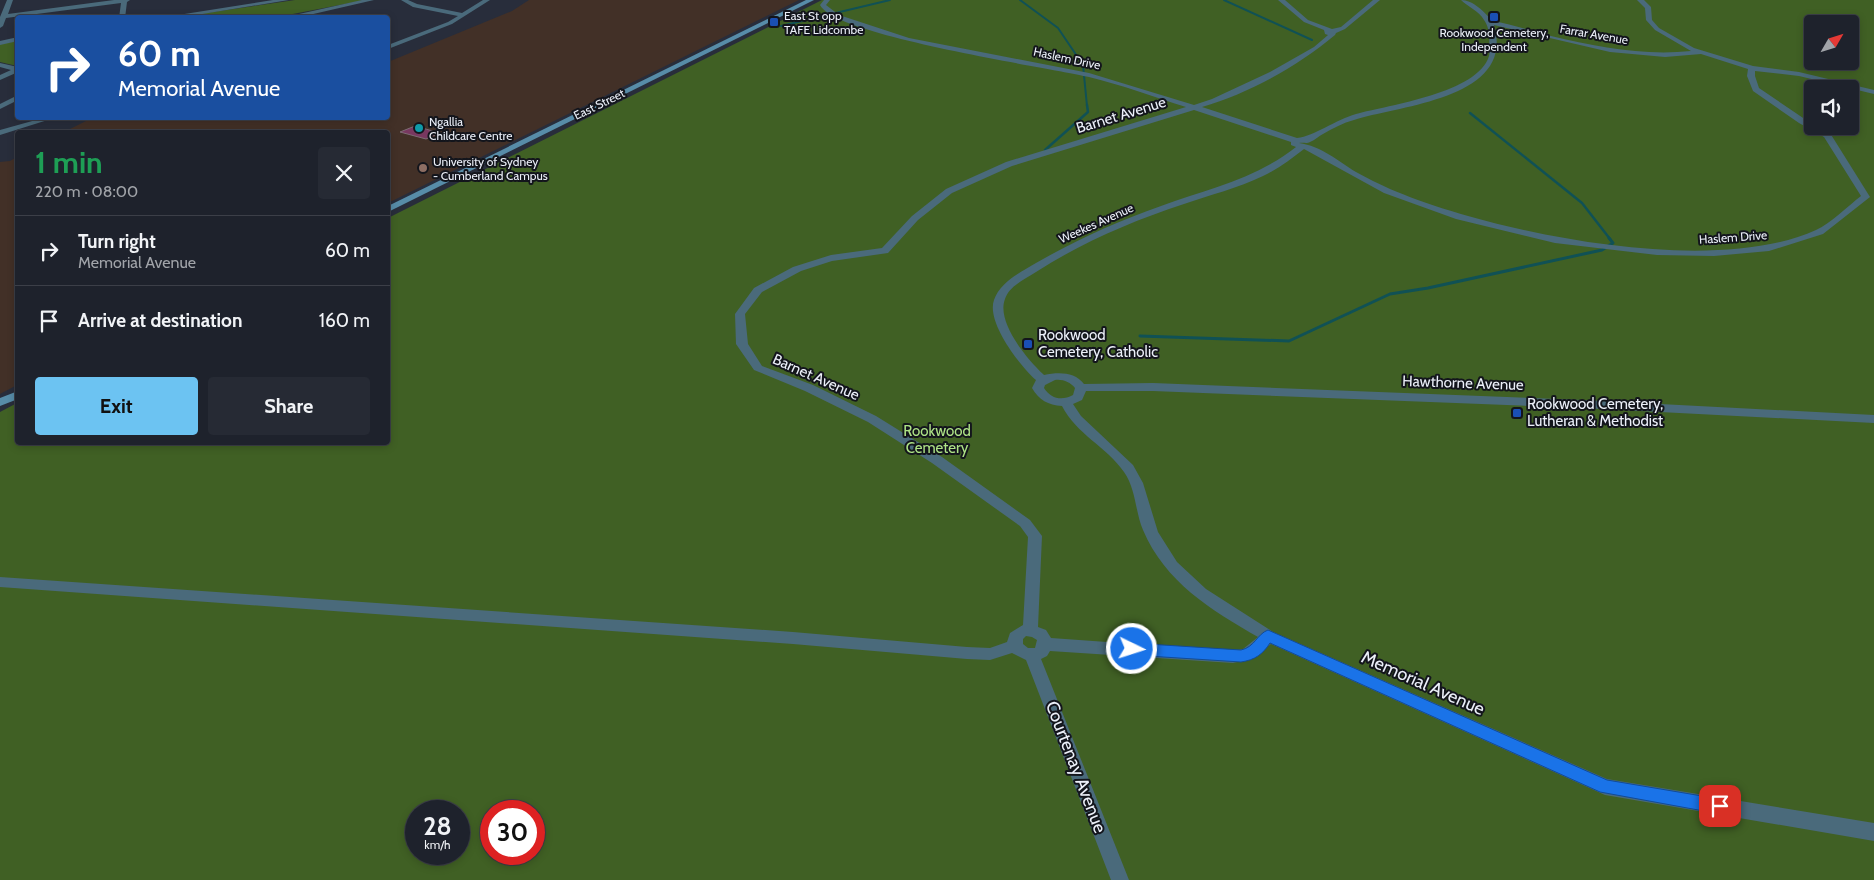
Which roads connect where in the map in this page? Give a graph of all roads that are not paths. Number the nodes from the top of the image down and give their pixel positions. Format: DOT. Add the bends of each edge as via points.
graph roads {
  1 [pos="10,0"];
  2 [pos="125,0"];
  3 [pos="286,0"];
  4 [pos="371,0"];
  5 [pos="404,0"];
  6 [pos="488,0"];
  7 [pos="811,0"];
  8 [pos="827,0"];
  9 [pos="1281,0"];
  10 [pos="1377,0"];
  11 [pos="1464,0"];
  12 [pos="1640,0"];
  13 [pos="237,3"];
  14 [pos="314,12"];
  15 [pos="122,15"];
  16 [pos="177,15"];
  17 [pos="299,15"];
  18 [pos="318,15"];
  19 [pos="465,15"];
  20 [pos="3,16"];
  21 [pos="1489,23"];
  22 [pos="0,26"];
  23 [pos="1333,32"];
  24 [pos="390,36"];
  25 [pos="15,38"];
  26 [pos="407,39"];
  27 [pos="0,41"];
  28 [pos="390,46"];
  29 [pos="1701,52"];
  30 [pos="0,65"];
  31 [pos="15,68"];
  32 [pos="1752,68"];
  33 [pos="15,70"];
  34 [pos="0,78"];
  35 [pos="1874,92"];
  36 [pos="15,99"];
  37 [pos="0,107"];
  38 [pos="1197,108"];
  39 [pos="43,120"];
  40 [pos="0,133"];
  41 [pos="1304,144"];
  42 [pos="390,208"];
  43 [pos="1043,380"];
  44 [pos="1081,388"];
  45 [pos="15,395"];
  46 [pos="0,402"];
  47 [pos="1066,402"];
  48 [pos="1874,418"];
  49 [pos="0,582"];
  50 [pos="1030,630"];
  51 [pos="1268,636"];
  52 [pos="1046,644"];
  53 [pos="1015,646"];
  54 [pos="1032,655"];
  55 [pos="1874,832"];
  56 [pos="1120,880"];
  1 -- 20 [label="street"];
  2 -- 15 [label="street"];
  2 -- 20 [label="street"];
  3 -- 13 [label="street"];
  4 -- 14 [label="street"];
  5 -- 19 [label="street" via="415,6"];
  6 -- 19 [label="street"];
  7 -- 42 [label="main road, East Street"];
  8 -- 38 [label="street, Haslem Drive" via="824,5 837,16 908,40 1079,72"];
  9 -- 23 [label="street" via="1306,21"];
  10 -- 23 [label="street, Barnet Avenue"];
  11 -- 21 [label="street"];
  12 -- 29 [label="street" via="1648,7 1650,20 1657,29"];
  13 -- 16 [label="street"];
  14 -- 17 [label="street"];
  14 -- 18 [label="street"];
  19 -- 26 [label="street"];
  20 -- 22 [label="street"];
  21 -- 29 [label="street, Farrar Avenue" via="1617,51 1660,55"];
  21 -- 41 [label="street, Weekes Avenue" via="1494,53 1488,66 1471,81 1440,96 1344,120"];
  23 -- 38 [label="street, Barnet Avenue" via="1316,48 1263,79"];
  24 -- 26 [label="street"];
  25 -- 27 [label="street"];
  26 -- 28 [label="street"];
  29 -- 32 [label="street"];
  30 -- 31 [label="street"];
  32 -- 35 [label="street"];
  32 -- 41 [label="street, Haslem Drive" via="1756,89 1802,122 1827,135 1866,197 1820,232 1766,249 1714,253 1657,252 1555,240 1488,225 1429,208 1368,182"];
  33 -- 34 [label="street"];
  36 -- 37 [label="street"];
  38 -- 41 [label="street, Haslem Drive"];
  38 -- 50 [label="street, Barnet Avenue" via="1001,168 949,191 915,218 885,251 831,258 797,269 758,290 740,314 742,344 758,368 809,388 872,419 937,460 1025,523 1035,536"];
  39 -- 40 [label="street"];
  41 -- 43 [label="street, Weekes Avenue" via="1267,172 1084,241 1041,264 1008,287 999,298 999,320"];
  43 -- 44 [label="street" via="1058,376 1068,378"];
  43 -- 47 [label="street" via="1039,385 1042,395 1049,400"];
  44 -- 47 [label="street" via="1078,397"];
  44 -- 48 [label="street, Hawthorne Avenue" via="1173,388"];
  45 -- 46 [label="main road"];
  47 -- 51 [label="street, Memorial Avenue" via="1075,416 1129,469 1140,492 1150,532 1172,566 1187,583 1216,605"];
  49 -- 53 [label="street" via="967,653 990,654"];
  50 -- 52 [label="street" via="1041,635"];
  50 -- 53 [label="street" via="1017,635"];
  51 -- 52 [label="street" via="1258,649 1233,657"];
  51 -- 55 [label="street, Memorial Avenue" via="1605,787"];
  52 -- 54 [label="street" via="1041,652"];
  53 -- 54 [label="street" via="1020,652"];
  54 -- 56 [label="street, Courtenay Avenue"];
}
